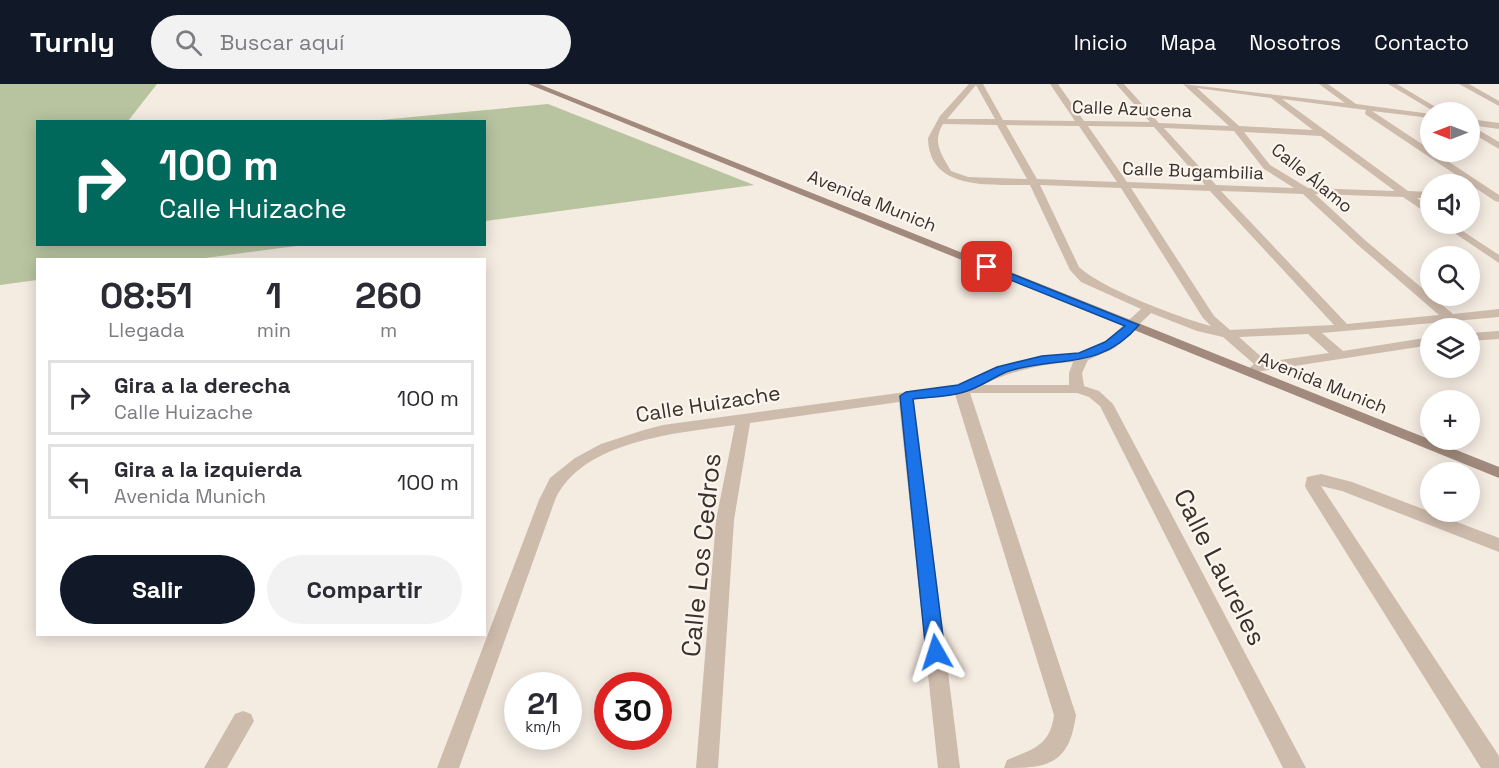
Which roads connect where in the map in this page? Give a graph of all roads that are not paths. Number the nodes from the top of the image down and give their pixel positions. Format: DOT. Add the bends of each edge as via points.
graph roads {
  1 [pos="532,84"];
  2 [pos="973,84"];
  3 [pos="979,84"];
  4 [pos="1054,84"];
  5 [pos="1120,84"];
  6 [pos="1185,84"];
  7 [pos="1257,84"];
  8 [pos="1323,84"];
  9 [pos="1392,84"];
  10 [pos="1463,84"];
  11 [pos="1275,98"];
  12 [pos="1423,102"];
  13 [pos="1499,104"];
  14 [pos="1354,106"];
  15 [pos="1368,112"];
  16 [pos="1420,115"];
  17 [pos="1420,119"];
  18 [pos="941,121"];
  19 [pos="1001,122"];
  20 [pos="1082,123"];
  21 [pos="1480,123"];
  22 [pos="1157,126"];
  23 [pos="1499,126"];
  24 [pos="1237,129"];
  25 [pos="1480,129"];
  26 [pos="1499,130"];
  27 [pos="1322,133"];
  28 [pos="1480,134"];
  29 [pos="1499,146"];
  30 [pos="1034,183"];
  31 [pos="1124,185"];
  32 [pos="1213,187"];
  33 [pos="1306,191"];
  34 [pos="1403,194"];
  35 [pos="1420,195"];
  36 [pos="1480,197"];
  37 [pos="1498,198"];
  38 [pos="1420,206"];
  39 [pos="1461,234"];
  40 [pos="1499,260"];
  41 [pos="1149,308"];
  42 [pos="1499,314"];
  43 [pos="1448,316"];
  44 [pos="1436,318"];
  45 [pos="1420,320"];
  46 [pos="1133,325"];
  47 [pos="1344,328"];
  48 [pos="1311,330"];
  49 [pos="1226,334"];
  50 [pos="1499,335"];
  51 [pos="1480,337"];
  52 [pos="1420,343"];
  53 [pos="1340,354"];
  54 [pos="1082,357"];
  55 [pos="1237,367"];
  56 [pos="1266,368"];
  57 [pos="961,389"];
  58 [pos="1086,392"];
  59 [pos="906,396"];
  60 [pos="743,420"];
  61 [pos="1499,473"];
  62 [pos="1499,545"];
  63 [pos="243,721"];
  64 [pos="215,768"];
  65 [pos="448,768"];
  66 [pos="707,768"];
  67 [pos="949,768"];
  68 [pos="1015,768"];
  69 [pos="1295,768"];
  70 [pos="1494,768"];
  1 -- 46 [label="main road, Avenida Munich"];
  2 -- 18 [label="street"];
  3 -- 19 [label="street"];
  4 -- 20 [label="street"];
  5 -- 22 [label="street"];
  6 -- 11 [label="street"];
  6 -- 24 [label="street, Calle Álamo"];
  7 -- 11 [label="street"];
  8 -- 14 [label="street"];
  9 -- 12 [label="street"];
  10 -- 13 [label="street"];
  11 -- 14 [label="street"];
  11 -- 15 [label="street"];
  11 -- 27 [label="street"];
  14 -- 16 [label="street"];
  15 -- 17 [label="street"];
  15 -- 37 [label="street"];
  18 -- 19 [label="street, Calle Azucena"];
  18 -- 30 [label="street, Calle Bugambilia" via="932,137 948,173 967,180"];
  19 -- 20 [label="street, Calle Azucena"];
  19 -- 30 [label="street"];
  20 -- 22 [label="street, Calle Azucena"];
  20 -- 31 [label="street"];
  21 -- 23 [label="street"];
  22 -- 24 [label="street, Calle Azucena"];
  22 -- 32 [label="street"];
  24 -- 27 [label="street, Calle Azucena"];
  24 -- 33 [label="street, Calle Álamo" via="1268,167"];
  25 -- 26 [label="street"];
  27 -- 34 [label="street"];
  28 -- 29 [label="street"];
  30 -- 31 [label="street, Calle Bugambilia"];
  30 -- 41 [label="street" via="1074,268 1085,279"];
  31 -- 32 [label="street, Calle Bugambilia"];
  31 -- 49 [label="street" via="1209,318"];
  32 -- 33 [label="street, Calle Bugambilia"];
  32 -- 47 [label="street"];
  33 -- 34 [label="street, Calle Bugambilia"];
  33 -- 43 [label="street, Calle Álamo"];
  34 -- 35 [label="street, Calle Bugambilia"];
  34 -- 38 [label="street"];
  36 -- 37 [label="street"];
  39 -- 40 [label="street"];
  41 -- 46 [label="street, Calle Huizache"];
  41 -- 49 [label="street"];
  42 -- 43 [label="street"];
  43 -- 44 [label="street"];
  45 -- 47 [label="street"];
  46 -- 54 [label="street, Calle Huizache" via="1110,345"];
  46 -- 55 [label="main road, Avenida Munich"];
  47 -- 48 [label="street"];
  48 -- 49 [label="street"];
  48 -- 53 [label="street"];
  49 -- 56 [label="street"];
  50 -- 51 [label="street"];
  52 -- 53 [label="street"];
  53 -- 56 [label="street"];
  54 -- 57 [label="street, Calle Huizache" via="1042,360 1002,370"];
  54 -- 58 [label="street" via="1074,381"];
  55 -- 56 [label="street"];
  55 -- 61 [label="main road, Avenida Munich"];
  57 -- 58 [label="street"];
  57 -- 59 [label="street, Calle Huizache"];
  57 -- 68 [label="street" via="1065,715 1064,734 1053,749"];
  58 -- 69 [label="street, Calle Laureles" via="1106,404"];
  59 -- 60 [label="street, Calle Huizache"];
  59 -- 67 [label="street"];
  60 -- 65 [label="street, Calle Huizache" via="663,430 624,440 576,465 556,481"];
  60 -- 66 [label="street, Calle Los Cedros" via="725,520"];
  62 -- 70 [label="street" via="1346,486 1313,481"];
  63 -- 64 [label="street"];
}
